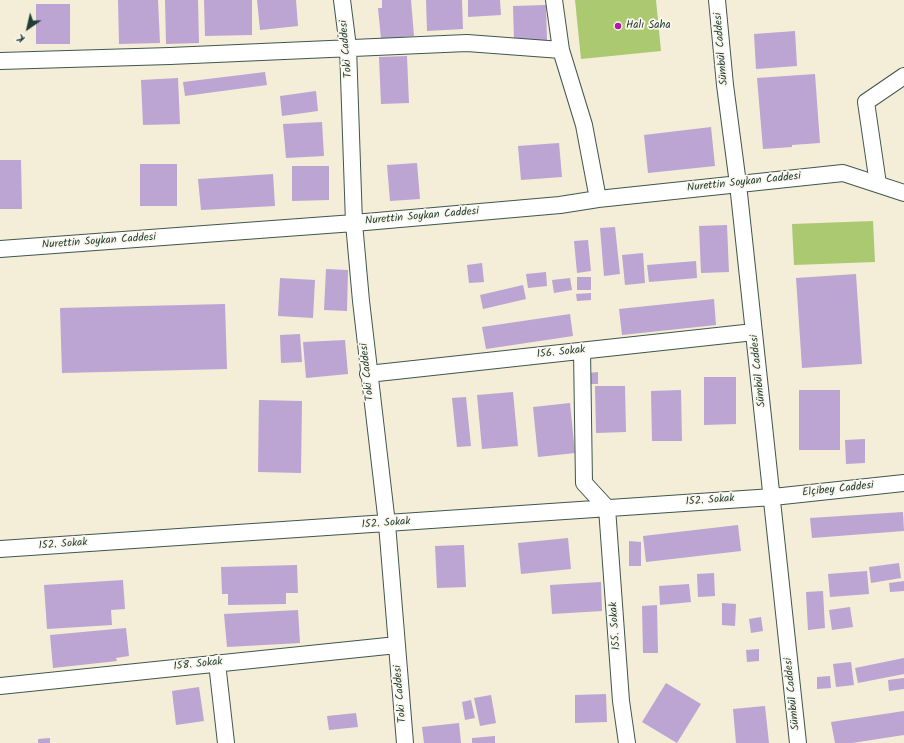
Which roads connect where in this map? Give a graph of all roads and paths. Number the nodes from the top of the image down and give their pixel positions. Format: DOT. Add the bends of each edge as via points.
graph roads {
  1 [pos="342,0"];
  2 [pos="554,0"];
  3 [pos="717,0"];
  4 [pos="348,47"];
  5 [pos="561,50"];
  6 [pos="0,61"];
  7 [pos="904,76"];
  8 [pos="738,184"];
  9 [pos="878,184"];
  10 [pos="904,193"];
  11 [pos="598,199"];
  12 [pos="354,223"];
  13 [pos="0,249"];
  14 [pos="754,332"];
  15 [pos="582,351"];
  16 [pos="368,374"];
  17 [pos="904,483"];
  18 [pos="773,497"];
  19 [pos="607,508"];
  20 [pos="387,524"];
  21 [pos="0,549"];
  22 [pos="397,644"];
  23 [pos="217,663"];
  24 [pos="0,686"];
  25 [pos="226,743"];
  26 [pos="406,743"];
  27 [pos="627,743"];
  28 [pos="798,743"];
  1 -- 4 [label="street, Toki Caddesi"];
  2 -- 5 [label="street"];
  3 -- 8 [label="street, Sümbül Caddesi"];
  4 -- 5 [label="street" via="467,43"];
  4 -- 6 [label="street"];
  4 -- 12 [label="street, Toki Caddesi"];
  5 -- 11 [label="street" via="584,125"];
  7 -- 9 [label="street" via="866,102"];
  8 -- 9 [label="street, Nurettin Soykan Caddesi" via="843,173"];
  8 -- 11 [label="street, Nurettin Soykan Caddesi"];
  8 -- 14 [label="street, Sümbül Caddesi"];
  9 -- 10 [label="street"];
  11 -- 12 [label="street, Nurettin Soykan Caddesi" via="560,205"];
  12 -- 13 [label="street, Nurettin Soykan Caddesi"];
  12 -- 16 [label="street, Toki Caddesi"];
  14 -- 15 [label="street, 156. Sokak"];
  14 -- 18 [label="street, Sümbül Caddesi"];
  15 -- 16 [label="street, 156. Sokak"];
  15 -- 19 [label="street" via="584,483"];
  16 -- 20 [label="street, Toki Caddesi"];
  17 -- 18 [label="street, Elçibey Caddesi"];
  18 -- 19 [label="street, 152. Sokak"];
  18 -- 28 [label="street, Sümbül Caddesi"];
  19 -- 20 [label="street, 152. Sokak"];
  19 -- 27 [label="street, 155. Sokak" via="621,701"];
  20 -- 21 [label="street, 152. Sokak"];
  20 -- 22 [label="street, Toki Caddesi"];
  22 -- 23 [label="street, 158. Sokak"];
  22 -- 26 [label="street, Toki Caddesi"];
  23 -- 24 [label="street, 158. Sokak"];
  23 -- 25 [label="street"];
}
